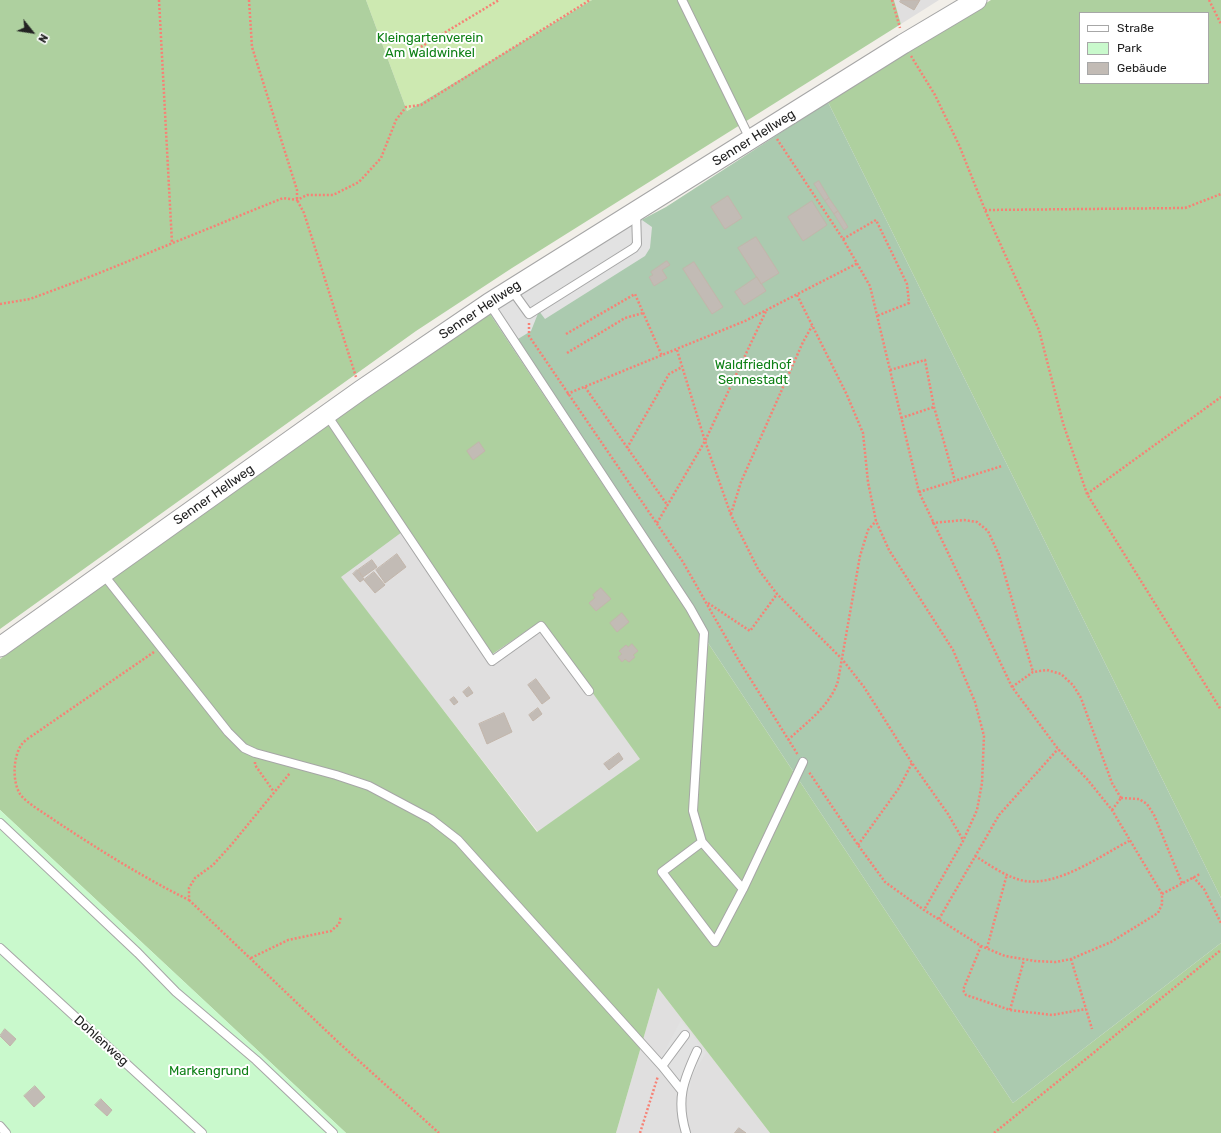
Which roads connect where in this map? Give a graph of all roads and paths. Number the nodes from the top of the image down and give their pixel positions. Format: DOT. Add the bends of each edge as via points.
graph roads {
  1 [pos="159,0"];
  2 [pos="249,0"];
  3 [pos="489,0"];
  4 [pos="498,0"];
  5 [pos="590,0"];
  6 [pos="682,0"];
  7 [pos="892,0"];
  8 [pos="977,0"];
  9 [pos="1209,0"];
  10 [pos="492,4"];
  11 [pos="1221,24"];
  12 [pos="902,36"];
  13 [pos="414,50"];
  14 [pos="769,128"];
  15 [pos="750,140"];
  16 [pos="1221,194"];
  17 [pos="297,200"];
  18 [pos="985,210"];
  19 [pos="636,212"];
  20 [pos="843,239"];
  21 [pos="172,242"];
  22 [pos="858,263"];
  23 [pos="511,289"];
  24 [pos="797,295"];
  25 [pos="489,303"];
  26 [pos="0,304"];
  27 [pos="767,310"];
  28 [pos="643,313"];
  29 [pos="529,314"];
  30 [pos="877,316"];
  31 [pos="812,326"];
  32 [pos="566,334"];
  33 [pos="677,350"];
  34 [pos="567,353"];
  35 [pos="662,356"];
  36 [pos="682,368"];
  37 [pos="890,370"];
  38 [pos="585,387"];
  39 [pos="361,390"];
  40 [pos="567,394"];
  41 [pos="1221,397"];
  42 [pos="934,407"];
  43 [pos="328,414"];
  44 [pos="901,418"];
  45 [pos="705,441"];
  46 [pos="627,448"];
  47 [pos="1002,466"];
  48 [pos="955,481"];
  49 [pos="919,492"];
  50 [pos="1086,494"];
  51 [pos="668,506"];
  52 [pos="731,515"];
  53 [pos="876,521"];
  54 [pos="657,523"];
  55 [pos="932,523"];
  56 [pos="102,574"];
  57 [pos="777,594"];
  58 [pos="706,602"];
  59 [pos="160,647"];
  60 [pos="0,648"];
  61 [pos="842,659"];
  62 [pos="1033,672"];
  63 [pos="1012,687"];
  64 [pos="589,691"];
  65 [pos="1221,710"];
  66 [pos="788,740"];
  67 [pos="1058,749"];
  68 [pos="255,753"];
  69 [pos="803,762"];
  70 [pos="912,763"];
  71 [pos="297,765"];
  72 [pos="274,792"];
  73 [pos="1120,798"];
  74 [pos="1112,810"];
  75 [pos="0,823"];
  76 [pos="963,840"];
  77 [pos="1130,840"];
  78 [pos="702,842"];
  79 [pos="858,845"];
  80 [pos="975,856"];
  81 [pos="1007,874"];
  82 [pos="1200,874"];
  83 [pos="1193,877"];
  84 [pos="1182,883"];
  85 [pos="743,889"];
  86 [pos="1162,894"];
  87 [pos="189,900"];
  88 [pos="924,910"];
  89 [pos="341,916"];
  90 [pos="940,919"];
  91 [pos="1221,923"];
  92 [pos="981,946"];
  93 [pos="0,948"];
  94 [pos="987,948"];
  95 [pos="1221,950"];
  96 [pos="251,958"];
  97 [pos="1071,959"];
  98 [pos="1024,960"];
  99 [pos="1086,1009"];
  100 [pos="1010,1010"];
  101 [pos="1092,1030"];
  102 [pos="685,1035"];
  103 [pos="697,1051"];
  104 [pos="662,1066"];
  105 [pos="682,1091"];
  106 [pos="0,1126"];
  107 [pos="684,1132"];
  108 [pos="6,1133"];
  109 [pos="202,1133"];
  110 [pos="333,1133"];
  111 [pos="439,1133"];
  112 [pos="640,1133"];
  113 [pos="994,1133"];
  1 -- 21 [label="path"];
  2 -- 17 [label="path" via="252,47 297,190"];
  3 -- 10 [label="path"];
  4 -- 10 [label="path"];
  5 -- 17 [label="path" via="421,105 406,107 396,120 381,158 359,182 333,195 307,195"];
  6 -- 15 [label="lane"];
  7 -- 12 [label="path"];
  8 -- 12 [label="street, Senner Hellweg"];
  9 -- 11 [label="path"];
  10 -- 13 [label="path"];
  12 -- 14 [label="street, Senner Hellweg"];
  12 -- 18 [label="path" via="959,145"];
  14 -- 15 [label="street, Senner Hellweg"];
  14 -- 20 [label="path"];
  15 -- 19 [label="street, Senner Hellweg"];
  16 -- 18 [label="path" via="1185,208"];
  17 -- 21 [label="path" via="283,198"];
  17 -- 39 [label="path" via="304,213"];
  18 -- 50 [label="path" via="1039,330 1063,422"];
  19 -- 23 [label="street, Senner Hellweg"];
  19 -- 29 [label="lane" via="637,244 634,248"];
  20 -- 22 [label="path"];
  20 -- 30 [label="path" via="876,220 907,284 909,303"];
  21 -- 26 [label="path" via="30,299"];
  22 -- 24 [label="path"];
  22 -- 30 [label="path" via="870,286"];
  23 -- 25 [label="street, Senner Hellweg"];
  23 -- 29 [label="lane"];
  24 -- 27 [label="path"];
  24 -- 31 [label="path"];
  25 -- 39 [label="street, Senner Hellweg"];
  25 -- 78 [label="lane" via="704,633 693,811"];
  27 -- 33 [label="path"];
  27 -- 45 [label="path"];
  28 -- 32 [label="path" via="635,294"];
  28 -- 34 [label="path" via="625,318"];
  28 -- 35 [label="path"];
  29 -- 40 [label="path" via="529,336"];
  30 -- 37 [label="path"];
  31 -- 52 [label="path" via="744,475"];
  31 -- 53 [label="path" via="863,433 868,482"];
  33 -- 35 [label="path"];
  33 -- 36 [label="path"];
  35 -- 38 [label="path"];
  36 -- 45 [label="path"];
  36 -- 46 [label="path" via="669,374"];
  37 -- 42 [label="path" via="925,360"];
  37 -- 44 [label="path"];
  38 -- 40 [label="path"];
  38 -- 46 [label="path"];
  39 -- 43 [label="street, Senner Hellweg"];
  40 -- 54 [label="path"];
  41 -- 50 [label="path"];
  42 -- 44 [label="path"];
  42 -- 48 [label="path"];
  43 -- 56 [label="street, Senner Hellweg"];
  43 -- 64 [label="lane" via="492,661 541,626"];
  44 -- 49 [label="path"];
  45 -- 51 [label="path"];
  45 -- 52 [label="path"];
  46 -- 51 [label="path"];
  47 -- 48 [label="path"];
  48 -- 49 [label="path"];
  49 -- 55 [label="path"];
  50 -- 65 [label="path"];
  51 -- 54 [label="path"];
  52 -- 57 [label="path" via="748,551"];
  53 -- 61 [label="path" via="868,530 860,556"];
  53 -- 76 [label="path" via="889,550 954,650 975,702 984,736 982,783 977,810"];
  54 -- 58 [label="path"];
  55 -- 62 [label="path" via="964,520 977,522 988,531 999,555"];
  55 -- 63 [label="path"];
  56 -- 59 [label="lane"];
  56 -- 60 [label="street, Senner Hellweg"];
  57 -- 58 [label="path" via="750,631"];
  57 -- 61 [label="path"];
  58 -- 66 [label="path"];
  59 -- 68 [label="lane" via="228,732 244,748"];
  59 -- 87 [label="path" via="22,744 16,758 15,777 20,795 42,812 97,849 159,886"];
  61 -- 66 [label="path" via="834,694"];
  61 -- 70 [label="path" via="864,687"];
  62 -- 63 [label="path"];
  62 -- 73 [label="path" via="1047,670 1061,674 1073,685 1081,698 1112,783"];
  63 -- 67 [label="path"];
  66 -- 69 [label="path"];
  67 -- 74 [label="path"];
  67 -- 80 [label="path" via="999,816"];
  68 -- 71 [label="lane"];
  68 -- 72 [label="path" via="255,764"];
  69 -- 79 [label="path"];
  69 -- 85 [label="lane"];
  70 -- 76 [label="path"];
  70 -- 79 [label="path" via="899,788"];
  71 -- 72 [label="path"];
  71 -- 104 [label="lane" via="369,786 431,819 458,840"];
  72 -- 87 [label="path" via="232,844 195,878 189,888"];
  73 -- 74 [label="path"];
  73 -- 84 [label="path" via="1138,799 1147,804"];
  74 -- 77 [label="path"];
  75 -- 110 [label="lane" via="176,992 256,1060"];
  76 -- 88 [label="path"];
  77 -- 81 [label="path" via="1074,870 1043,881 1024,880"];
  77 -- 86 [label="path"];
  78 -- 85 [label="lane"];
  78 -- 85 [label="lane" via="662,872 715,942"];
  79 -- 88 [label="path" via="885,882"];
  80 -- 81 [label="path"];
  80 -- 90 [label="path"];
  81 -- 94 [label="path"];
  82 -- 83 [label="path"];
  83 -- 84 [label="path"];
  83 -- 91 [label="path" via="1204,889"];
  84 -- 86 [label="path"];
  86 -- 97 [label="path" via="1162,904 1158,913 1110,942"];
  87 -- 96 [label="path"];
  88 -- 90 [label="path"];
  89 -- 96 [label="path" via="339,924 331,931 288,940"];
  90 -- 92 [label="path"];
  92 -- 94 [label="path"];
  92 -- 100 [label="path" via="963,990 966,995"];
  93 -- 109 [label="lane, Dohlenweg"];
  94 -- 98 [label="path" via="1005,956"];
  95 -- 113 [label="path"];
  96 -- 111 [label="path" via="338,1042"];
  97 -- 98 [label="path" via="1056,962"];
  97 -- 99 [label="path"];
  98 -- 100 [label="path"];
  99 -- 100 [label="path" via="1052,1015"];
  99 -- 101 [label="path"];
  102 -- 104 [label="lane"];
  103 -- 105 [label="lane"];
  104 -- 105 [label="lane"];
  104 -- 112 [label="path"];
  105 -- 107 [label="lane"];
  106 -- 108 [label="lane"];
}
